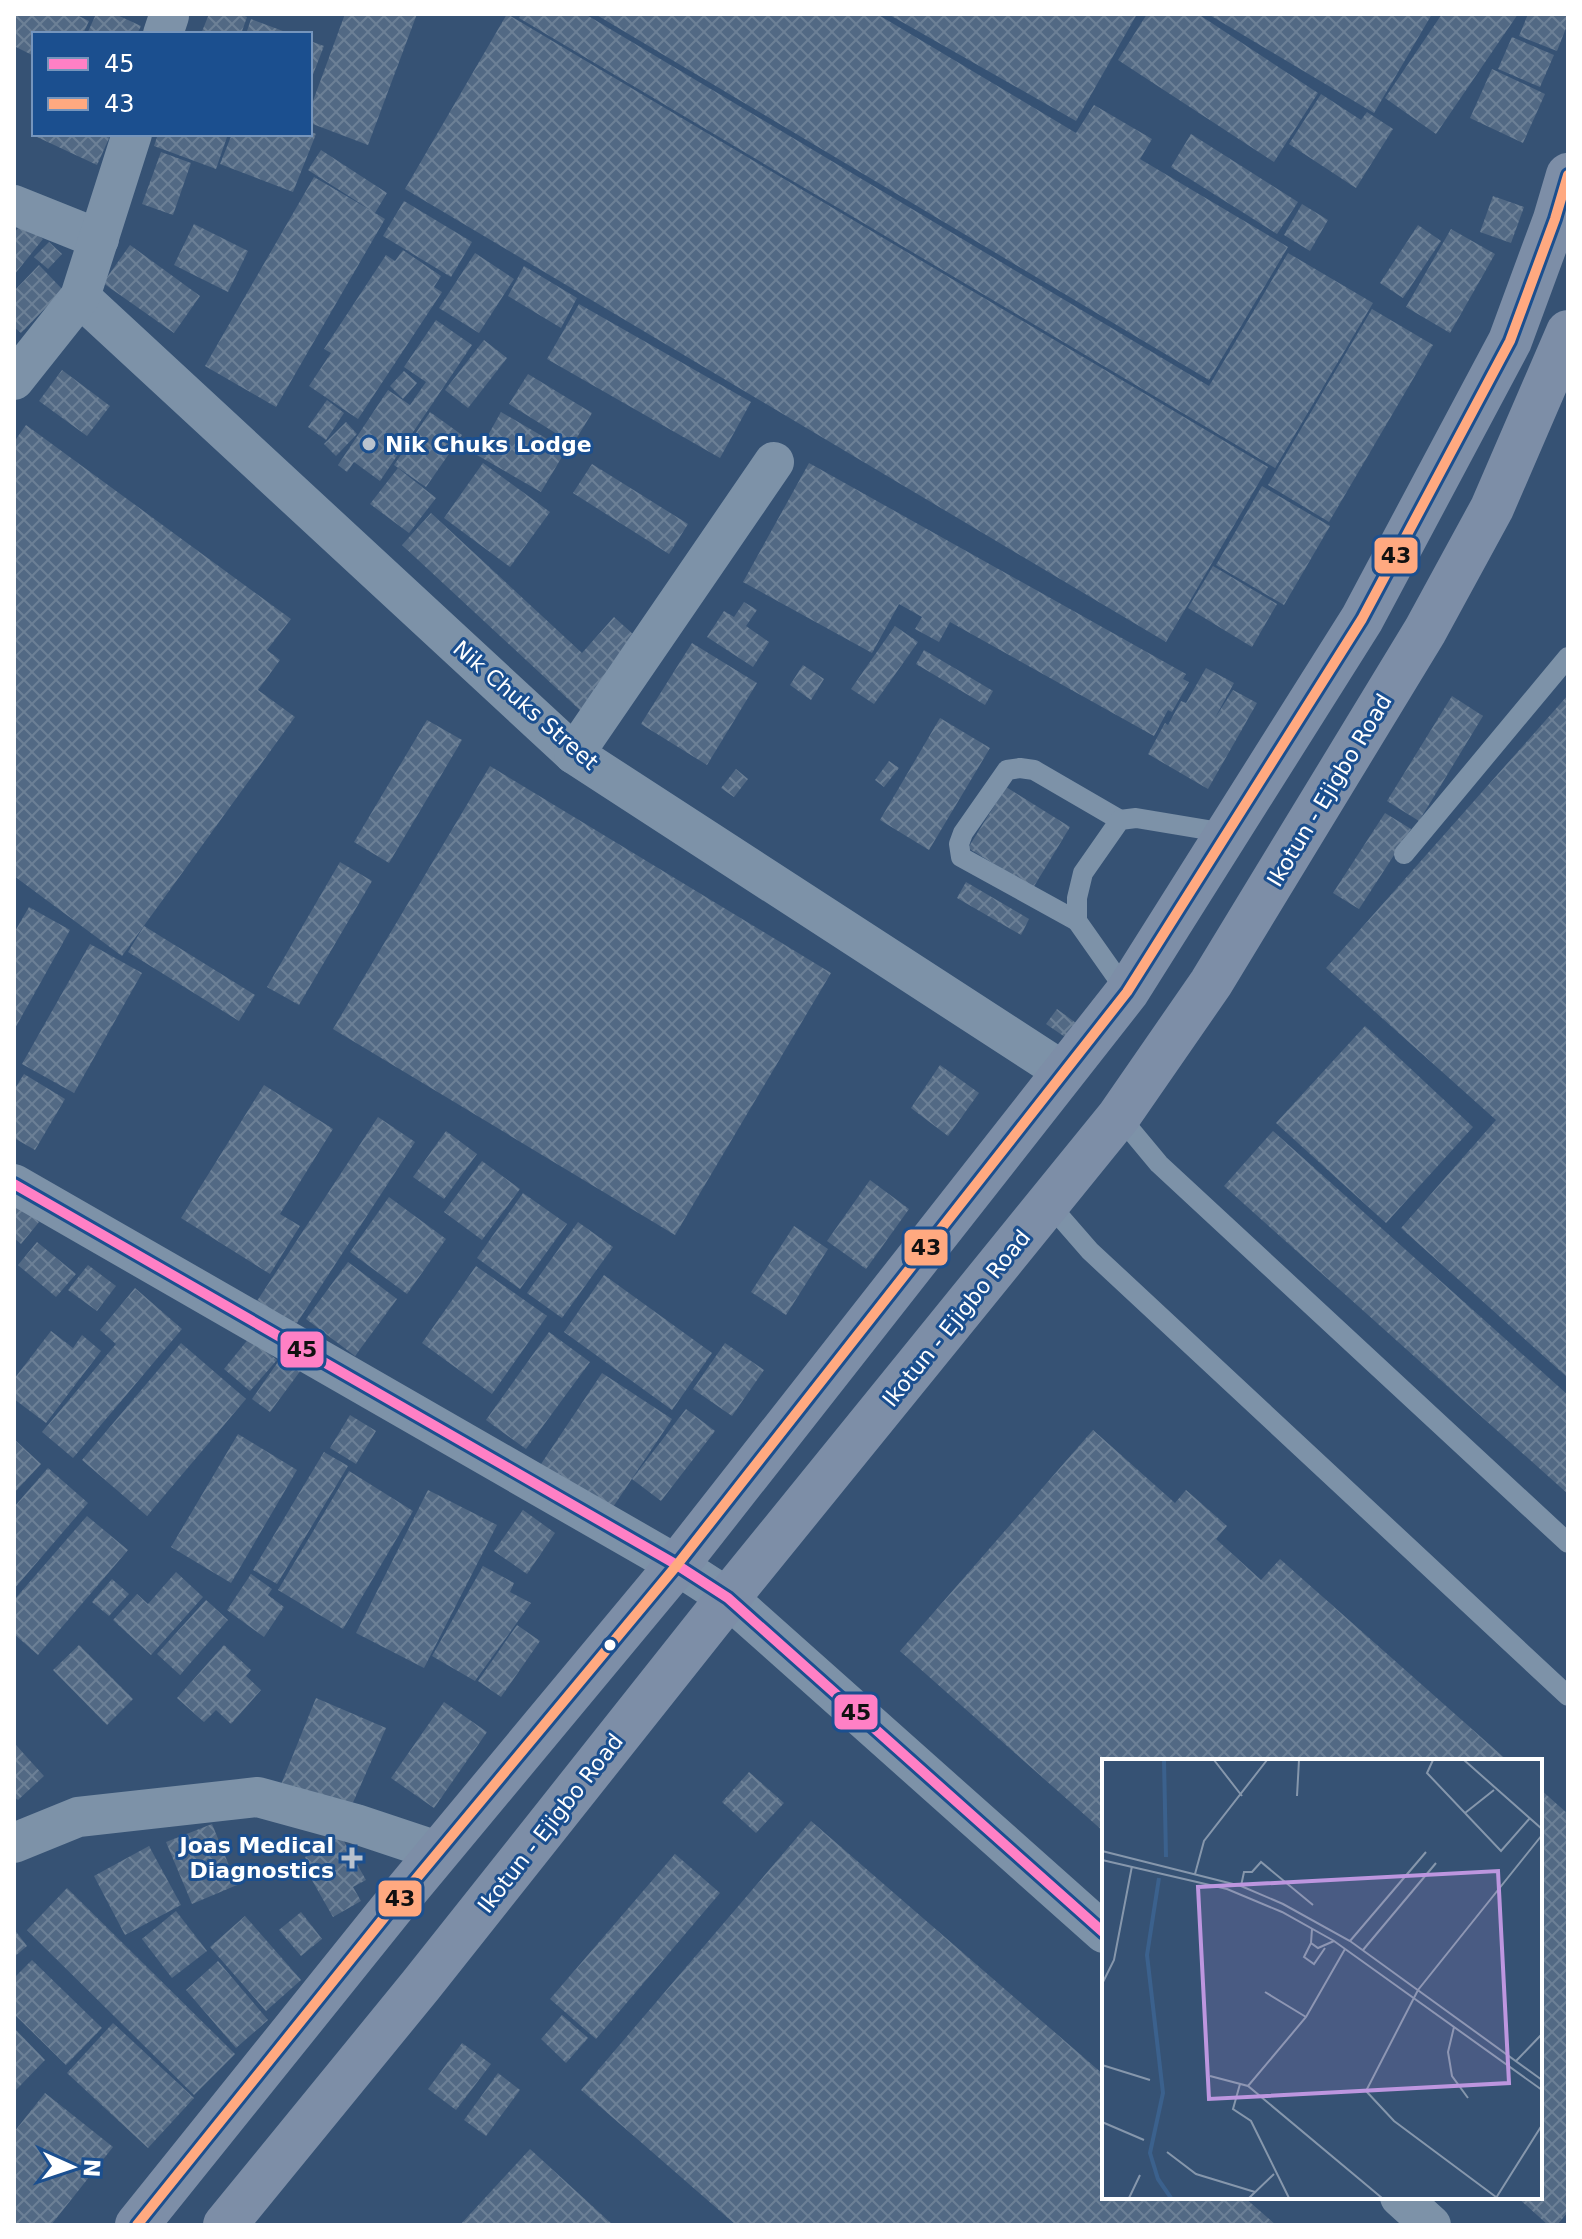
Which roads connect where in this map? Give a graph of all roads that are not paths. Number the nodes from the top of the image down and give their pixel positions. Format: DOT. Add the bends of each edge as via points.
graph roads {
  1 [pos="131,136"];
  2 [pos="1568,175"];
  3 [pos="14,205"];
  4 [pos="99,239"];
  5 [pos="80,297"];
  6 [pos="1568,332"];
  7 [pos="14,380"];
  8 [pos="774,462"];
  9 [pos="1568,657"];
  10 [pos="574,754"];
  11 [pos="1120,820"];
  12 [pos="1226,833"];
  13 [pos="1404,854"];
  14 [pos="1077,921"];
  15 [pos="1155,946"];
  16 [pos="1211,983"];
  17 [pos="1127,992"];
  18 [pos="1064,1072"];
  19 [pos="1119,1116"];
  20 [pos="14,1184"];
  21 [pos="1049,1204"];
  22 [pos="1568,1543"];
  23 [pos="677,1565"];
  24 [pos="728,1598"];
  25 [pos="1568,1696"];
  26 [pos="14,1843"];
  27 [pos="440,1852"];
  28 [pos="1102,1931"];
  29 [pos="1402,2199"];
  30 [pos="137,2225"];
  31 [pos="225,2225"];
  32 [pos="1431,2225"];
  1 -- 4 [label="street"];
  2 -- 12 [label="main road" via="1510,341 1362,619"];
  3 -- 4 [label="street"];
  4 -- 5 [label="street"];
  5 -- 7 [label="street"];
  5 -- 10 [label="street, Nik Chuks Street"];
  6 -- 16 [label="main road, Ikotun - Ejigbo Road" via="1492,508 1433,617"];
  8 -- 10 [label="street"];
  9 -- 13 [label="lane"];
  10 -- 18 [label="street, Nik Chuks Street"];
  11 -- 12 [label="lane"];
  11 -- 14 [label="lane" via="1083,873"];
  11 -- 14 [label="lane" via="1034,770 1020,768 1007,770 963,833 961,857"];
  12 -- 15 [label="main road"];
  14 -- 17 [label="lane"];
  15 -- 16 [label="main road"];
  15 -- 17 [label="main road"];
  16 -- 19 [label="main road, Ikotun - Ejigbo Road"];
  17 -- 18 [label="main road"];
  18 -- 23 [label="main road"];
  19 -- 21 [label="main road, Ikotun - Ejigbo Road"];
  19 -- 22 [label="lane" via="1159,1164"];
  20 -- 23 [label="street"];
  21 -- 24 [label="main road, Ikotun - Ejigbo Road"];
  21 -- 25 [label="lane" via="1090,1251"];
  23 -- 24 [label="street"];
  23 -- 27 [label="main road"];
  24 -- 28 [label="street"];
  24 -- 31 [label="main road, Ikotun - Ejigbo Road"];
  26 -- 27 [label="street" via="78,1817 258,1797"];
  27 -- 30 [label="main road"];
  29 -- 32 [label="street"];
}
